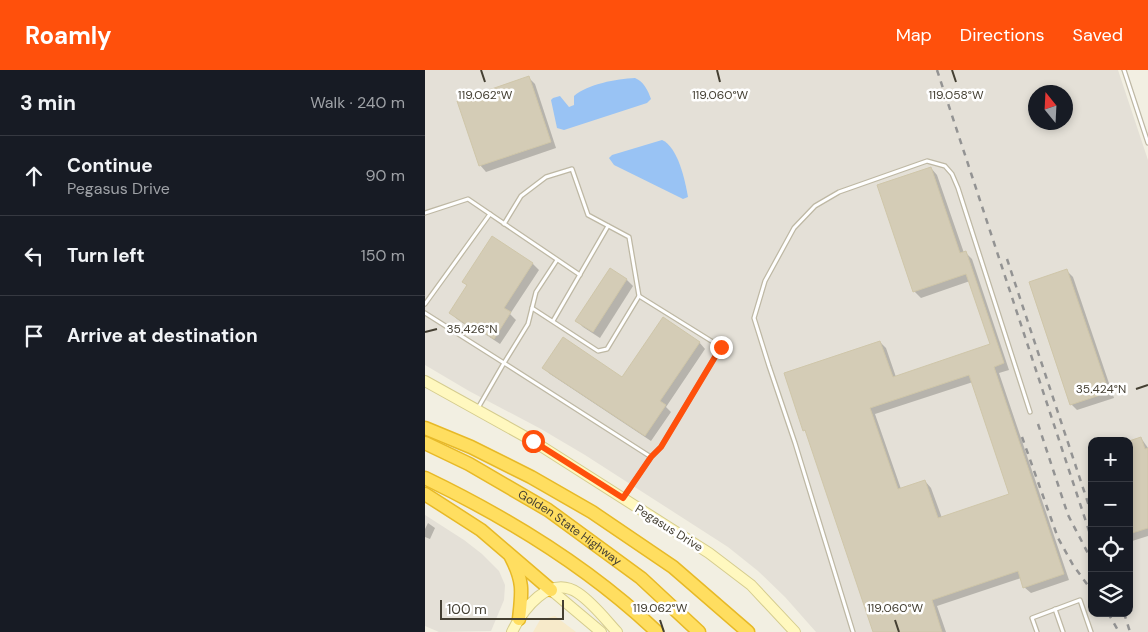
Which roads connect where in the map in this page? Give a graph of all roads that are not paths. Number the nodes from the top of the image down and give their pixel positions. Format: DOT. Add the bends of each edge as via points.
graph roads {
  1 [pos="1124,70"];
  2 [pos="1148,143"];
  3 [pos="425,213"];
  4 [pos="490,214"];
  5 [pos="504,224"];
  6 [pos="608,226"];
  7 [pos="557,260"];
  8 [pos="580,275"];
  9 [pos="639,296"];
  10 [pos="425,304"];
  11 [pos="532,308"];
  12 [pos="425,313"];
  13 [pos="553,321"];
  14 [pos="504,363"];
  15 [pos="425,381"];
  16 [pos="477,410"];
  17 [pos="1030,412"];
  18 [pos="425,428"];
  19 [pos="425,443"];
  20 [pos="651,457"];
  21 [pos="425,478"];
  22 [pos="425,494"];
  23 [pos="623,498"];
  24 [pos="509,553"];
  25 [pos="551,590"];
  26 [pos="1055,609"];
  27 [pos="519,619"];
  28 [pos="512,632"];
  29 [pos="601,632"];
  30 [pos="617,632"];
  31 [pos="657,632"];
  32 [pos="699,632"];
  33 [pos="747,632"];
  34 [pos="795,632"];
  35 [pos="853,632"];
  36 [pos="1037,632"];
  37 [pos="1063,632"];
  38 [pos="1091,632"];
  1 -- 2 [label="lane"];
  3 -- 4 [label="lane" via="468,199"];
  4 -- 5 [label="lane"];
  4 -- 10 [label="lane"];
  5 -- 6 [label="lane" via="521,196 546,177 572,169 588,216"];
  5 -- 7 [label="lane"];
  6 -- 8 [label="lane"];
  6 -- 9 [label="lane" via="629,237"];
  7 -- 8 [label="lane"];
  7 -- 11 [label="lane" via="536,292"];
  8 -- 13 [label="lane"];
  9 -- 13 [label="lane" via="607,349 598,351"];
  9 -- 20 [label="lane" via="721,347 661,447"];
  11 -- 13 [label="lane"];
  11 -- 14 [label="lane" via="528,324"];
  12 -- 14 [label="lane"];
  14 -- 16 [label="lane"];
  14 -- 20 [label="lane"];
  15 -- 16 [label="street, Pegasus Drive"];
  16 -- 23 [label="street, Pegasus Drive"];
  17 -- 35 [label="lane" via="958,188 945,166 927,161 839,192 815,206 794,228 765,281 754,318"];
  18 -- 33 [label="highway" via="531,477 592,512 673,567"];
  19 -- 32 [label="highway, Golden State Highway" via="469,464 548,510 641,578"];
  20 -- 23 [label="lane"];
  21 -- 31 [label="highway" via="519,527 591,577"];
  22 -- 24 [label="highway" via="467,519"];
  23 -- 34 [label="street, Pegasus Drive" via="731,568"];
  24 -- 25 [label="highway"];
  24 -- 27 [label="highway" via="522,586"];
  25 -- 27 [label="street" via="533,601"];
  25 -- 29 [label="street"];
  25 -- 30 [label="street" via="558,588 577,592"];
  26 -- 36 [label="lane" via="1032,618"];
  26 -- 37 [label="lane"];
  26 -- 38 [label="lane" via="1080,600"];
  27 -- 28 [label="street"];
}
